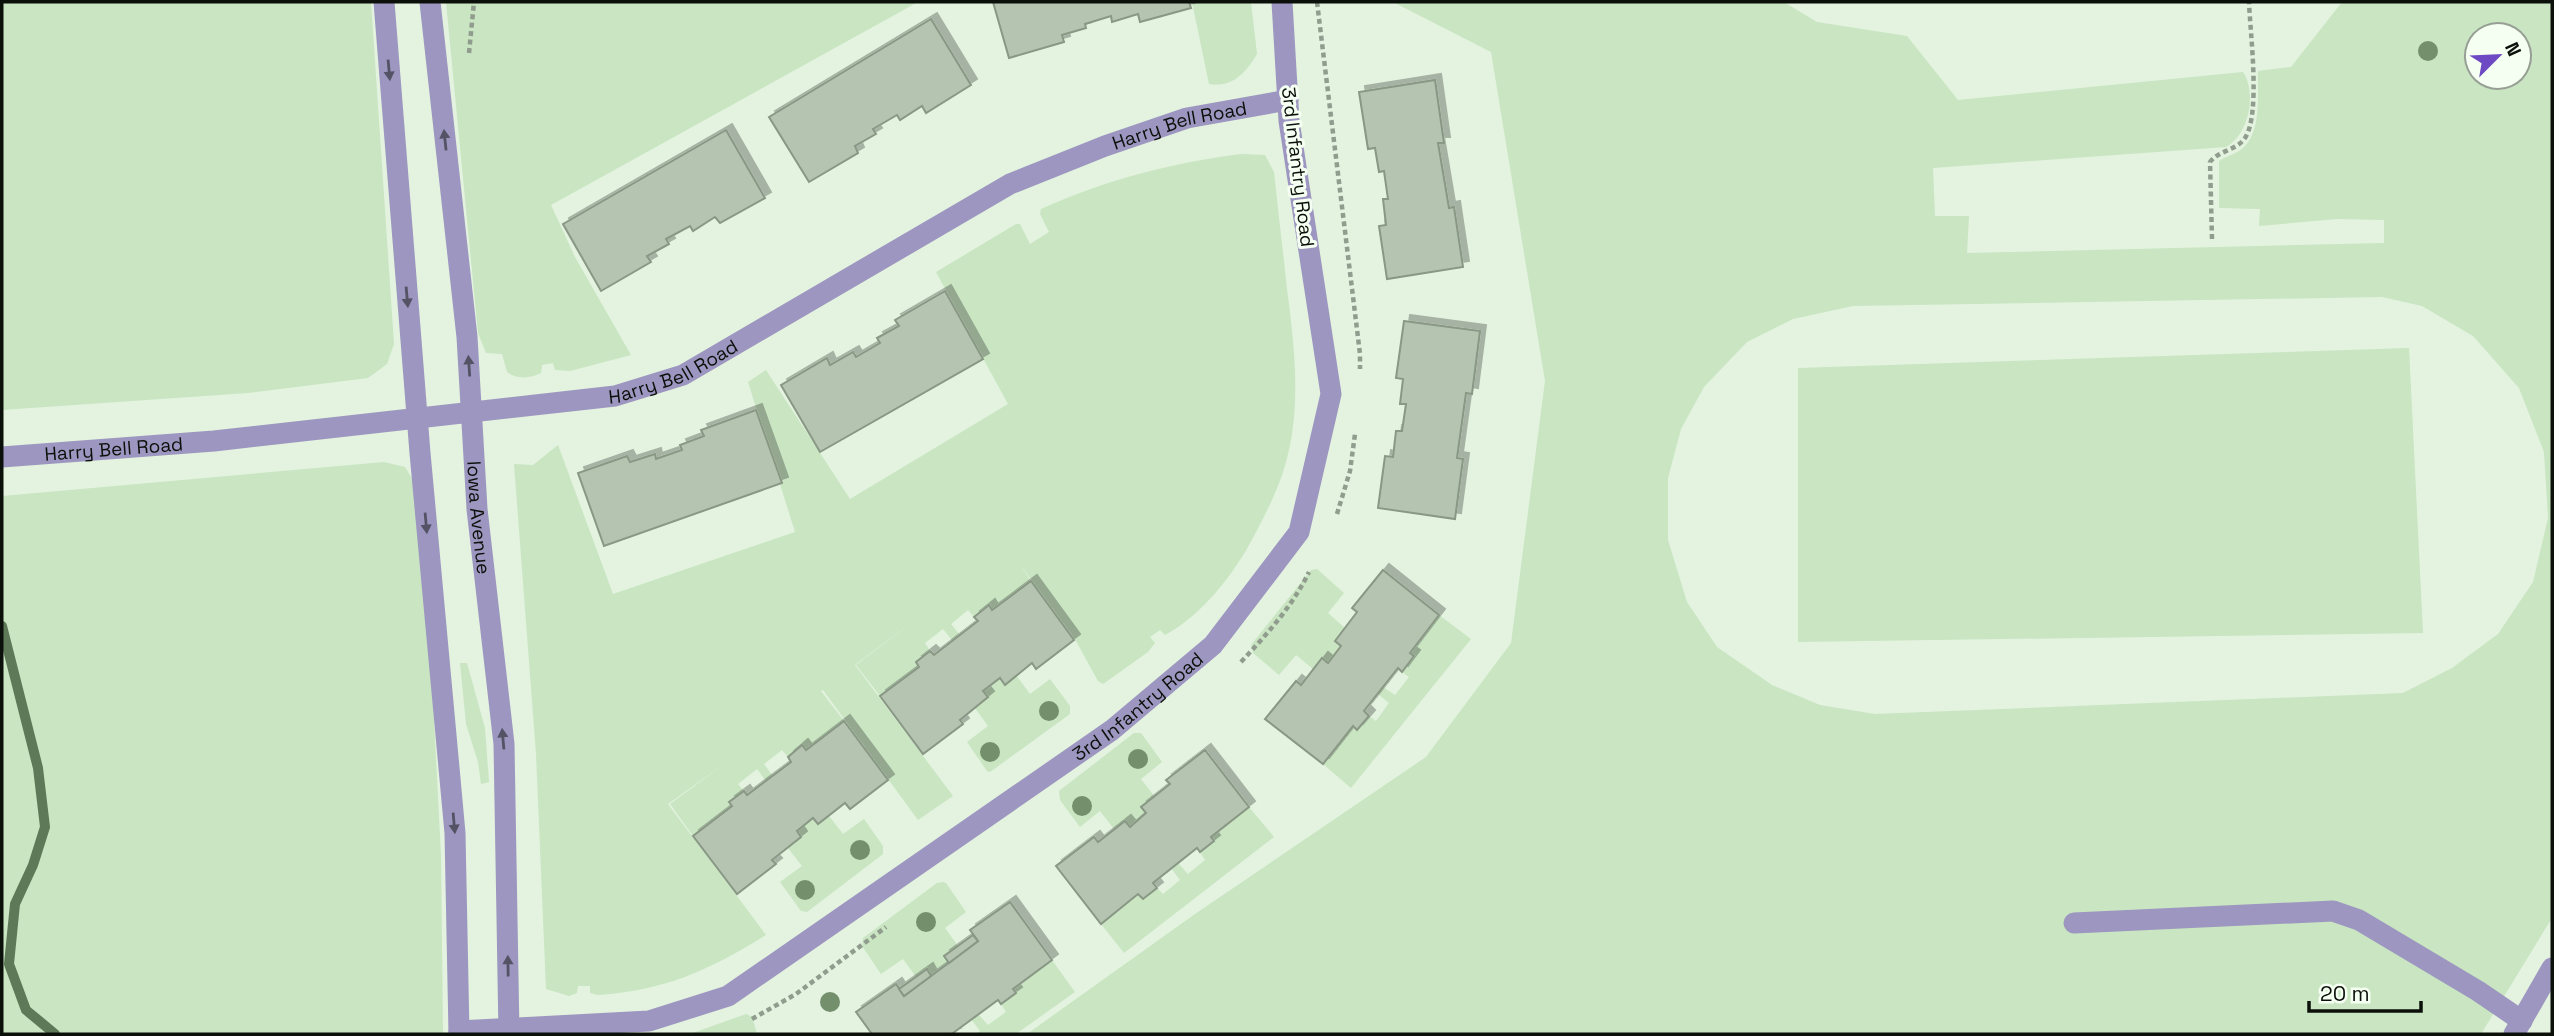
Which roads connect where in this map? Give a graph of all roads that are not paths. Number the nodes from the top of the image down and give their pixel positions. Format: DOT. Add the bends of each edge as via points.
graph roads {
  1 [pos="384,2"];
  2 [pos="430,2"];
  3 [pos="1282,2"];
  4 [pos="1288,100"];
  5 [pos="472,412"];
  6 [pos="417,418"];
  7 [pos="2,457"];
  8 [pos="2074,923"];
  9 [pos="2552,968"];
  10 [pos="2518,1027"];
  11 [pos="459,1032"];
  12 [pos="509,1032"];
  1 -- 6 [label="street, one-way"];
  5 -- 2 [label="street, Iowa Avenue, one-way"];
  3 -- 4 [label="street, 3rd Infantry Road"];
  4 -- 5 [label="street, Harry Bell Road" via="1187,118 1010,184 683,375 615,396"];
  4 -- 12 [label="street, 3rd Infantry Road" via="1331,394 1298,532 1213,645 1112,730 728,996 649,1021"];
  5 -- 6 [label="street, Harry Bell Road"];
  12 -- 5 [label="street, Iowa Avenue, one-way" via="504,744 477,509"];
  6 -- 7 [label="street, Harry Bell Road" via="214,441"];
  6 -- 11 [label="street, one-way" via="455,833"];
  8 -- 10 [label="street" via="2333,911 2359,920 2478,991"];
  9 -- 10 [label="street"];
  11 -- 12 [label="street, 3rd Infantry Road"];
}
